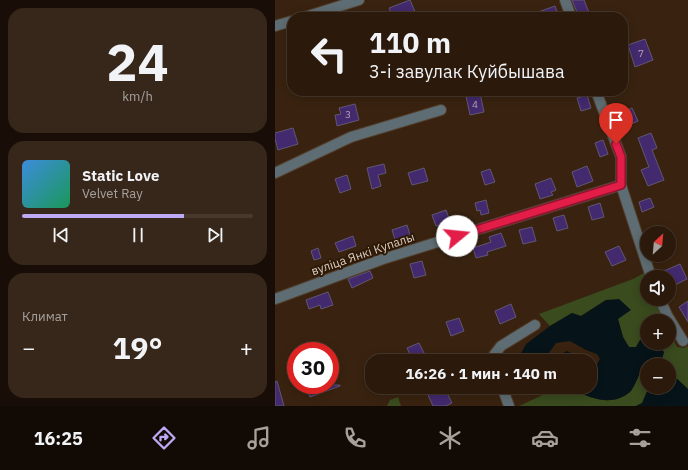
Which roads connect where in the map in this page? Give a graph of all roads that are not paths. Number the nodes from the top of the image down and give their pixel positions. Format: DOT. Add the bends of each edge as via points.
graph roads {
  1 [pos="359,0"];
  2 [pos="565,0"];
  3 [pos="321,12"];
  4 [pos="569,12"];
  5 [pos="287,22"];
  6 [pos="275,26"];
  7 [pos="598,96"];
  8 [pos="441,110"];
  9 [pos="275,173"];
  10 [pos="621,185"];
  11 [pos="649,270"];
  12 [pos="275,300"];
  13 [pos="663,306"];
  14 [pos="535,325"];
  15 [pos="683,342"];
  16 [pos="495,354"];
  17 [pos="505,394"];
  18 [pos="509,406"];
  1 -- 3 [label="street"];
  2 -- 4 [label="street"];
  5 -- 6 [label="street"];
  7 -- 10 [label="street" via="621,157"];
  8 -- 9 [label="street" via="351,137"];
  10 -- 11 [label="street"];
  10 -- 12 [label="street, вуліца Янкі Купалы" via="383,259"];
  13 -- 15 [label="street"];
  14 -- 16 [label="street" via="501,346"];
  17 -- 18 [label="street"];
}
